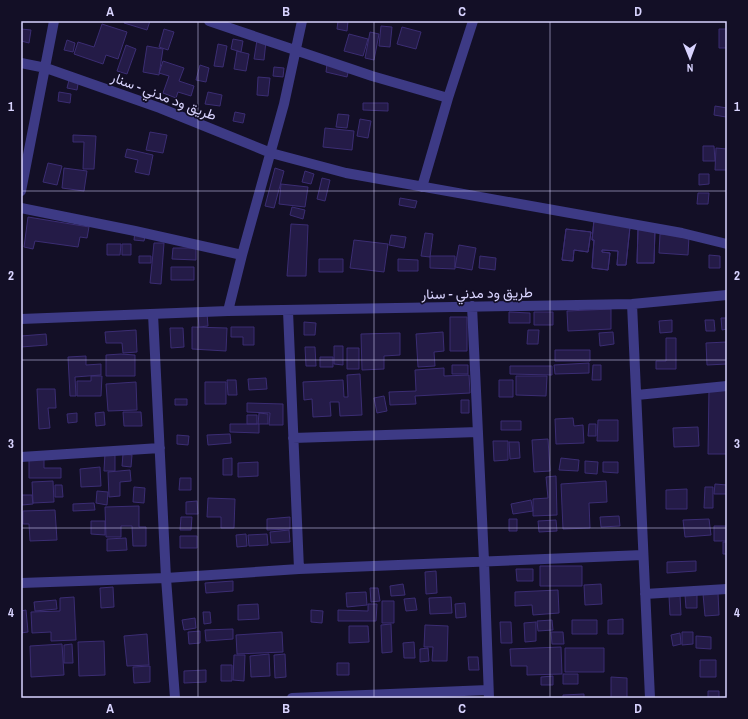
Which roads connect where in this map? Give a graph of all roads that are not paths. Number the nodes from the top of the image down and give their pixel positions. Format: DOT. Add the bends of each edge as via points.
graph roads {
  1 [pos="54,21"];
  2 [pos="209,21"];
  3 [pos="302,21"];
  4 [pos="474,21"];
  5 [pos="296,51"];
  6 [pos="21,63"];
  7 [pos="46,68"];
  8 [pos="448,98"];
  9 [pos="271,153"];
  10 [pos="422,186"];
  11 [pos="21,191"];
  12 [pos="21,208"];
  13 [pos="727,244"];
  14 [pos="242,255"];
  15 [pos="727,295"];
  16 [pos="632,304"];
  17 [pos="472,306"];
  18 [pos="228,311"];
  19 [pos="288,311"];
  20 [pos="153,314"];
  21 [pos="21,318"];
  22 [pos="727,386"];
  23 [pos="637,395"];
  24 [pos="478,432"];
  25 [pos="293,438"];
  26 [pos="160,448"];
  27 [pos="21,457"];
  28 [pos="643,556"];
  29 [pos="484,562"];
  30 [pos="299,569"];
  31 [pos="166,578"];
  32 [pos="21,583"];
  33 [pos="727,589"];
  34 [pos="645,594"];
  35 [pos="488,694"];
  36 [pos="175,698"];
  37 [pos="292,698"];
  38 [pos="650,698"];
  1 -- 7 [label="street"];
  2 -- 5 [label="street"];
  3 -- 5 [label="street"];
  4 -- 8 [label="street"];
  5 -- 8 [label="street"];
  5 -- 9 [label="street"];
  6 -- 7 [label="street, طريق ود مدني - سنار"];
  7 -- 9 [label="street, طريق ود مدني - سنار" via="160,108"];
  7 -- 11 [label="street"];
  8 -- 10 [label="street"];
  9 -- 10 [label="street, طريق ود مدني - سنار" via="346,173"];
  9 -- 14 [label="street"];
  10 -- 13 [label="street, طريق ود مدني - سنار" via="682,232"];
  12 -- 14 [label="street" via="136,230"];
  14 -- 18 [label="street"];
  15 -- 16 [label="street, طريق ود مدني - سنار"];
  16 -- 17 [label="street, طريق ود مدني - سنار"];
  16 -- 23 [label="street"];
  17 -- 19 [label="street, طريق ود مدني - سنار"];
  17 -- 24 [label="street"];
  18 -- 19 [label="street, طريق ود مدني - سنار"];
  18 -- 20 [label="street, طريق ود مدني - سنار"];
  19 -- 25 [label="street"];
  20 -- 21 [label="street, طريق ود مدني - سنار"];
  20 -- 26 [label="street"];
  22 -- 23 [label="street"];
  23 -- 28 [label="street"];
  24 -- 25 [label="street"];
  24 -- 29 [label="street"];
  25 -- 30 [label="street"];
  26 -- 27 [label="street"];
  26 -- 31 [label="street"];
  28 -- 29 [label="street"];
  28 -- 34 [label="street"];
  29 -- 30 [label="street"];
  29 -- 35 [label="street"];
  30 -- 31 [label="street"];
  31 -- 32 [label="street"];
  31 -- 36 [label="street"];
  33 -- 34 [label="street"];
  34 -- 38 [label="street"];
  35 -- 37 [label="street"];
}
